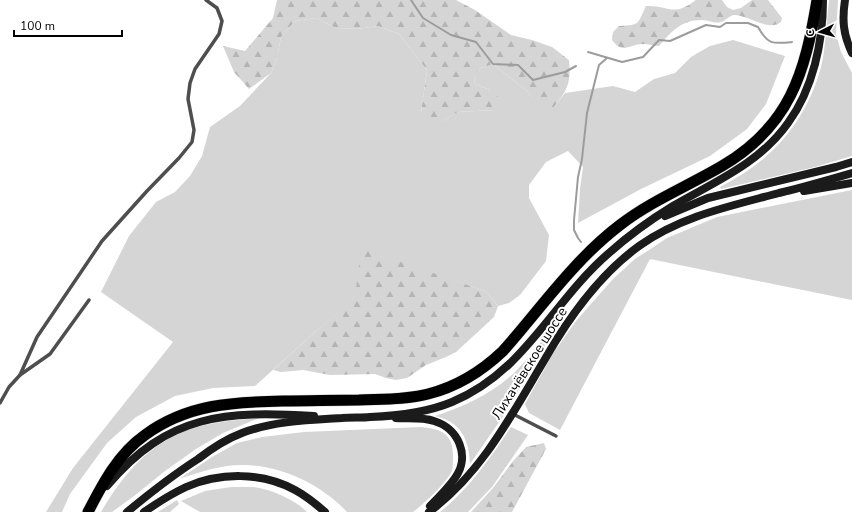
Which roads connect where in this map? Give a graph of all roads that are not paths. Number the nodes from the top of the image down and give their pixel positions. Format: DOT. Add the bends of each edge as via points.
graph roads {
  1 [pos="206,0"];
  2 [pos="817,0"];
  3 [pos="823,0"];
  4 [pos="845,0"];
  5 [pos="852,53"];
  6 [pos="852,162"];
  7 [pos="852,173"];
  8 [pos="852,183"];
  9 [pos="771,196"];
  10 [pos="637,231"];
  11 [pos="90,300"];
  12 [pos="20,375"];
  13 [pos="0,403"];
  14 [pos="513,414"];
  15 [pos="372,417"];
  16 [pos="345,418"];
  17 [pos="556,436"];
  18 [pos="91,507"];
  19 [pos="127,512"];
  20 [pos="144,512"];
  21 [pos="325,512"];
  22 [pos="424,512"];
  23 [pos="429,512"];
  1 -- 12 [label="lane" via="217,8 222,21 219,34 195,69 190,83 188,99 194,130 192,142 102,241 37,337"];
  2 -- 18 [label="highway" via="807,51 796,84 777,119 757,141 722,166 640,212 602,240 577,264 503,351 478,371 445,388 410,397 238,403 204,407 186,413 144,435 131,447 108,474"];
  3 -- 10 [label="main road" via="820,40 808,88 781,133 748,164 652,219"];
  4 -- 5 [label="main road" via="844,30"];
  6 -- 10 [label="main road" via="708,198 660,218"];
  7 -- 9 [label="main road"];
  8 -- 9 [label="main road"];
  9 -- 14 [label="main road, Лихачёвское шоссе" via="730,205 682,222 640,245 623,259 570,318"];
  10 -- 15 [label="main road" via="593,267 522,352 482,387 450,402 412,412"];
  11 -- 12 [label="lane" via="50,354"];
  12 -- 13 [label="lane"];
  14 -- 17 [label="lane"];
  14 -- 23 [label="main road, Лихачёвское шоссе" via="480,462"];
  15 -- 16 [label="main road"];
  15 -- 22 [label="main road" via="432,420 446,426 458,440 462,458 456,477"];
  16 -- 18 [label="main road" via="258,414 192,423 149,445 121,469"];
  16 -- 19 [label="main road" via="270,426 240,434 188,465"];
  20 -- 21 [label="main road" via="192,484 213,478 243,476 260,478 297,490"];
}
